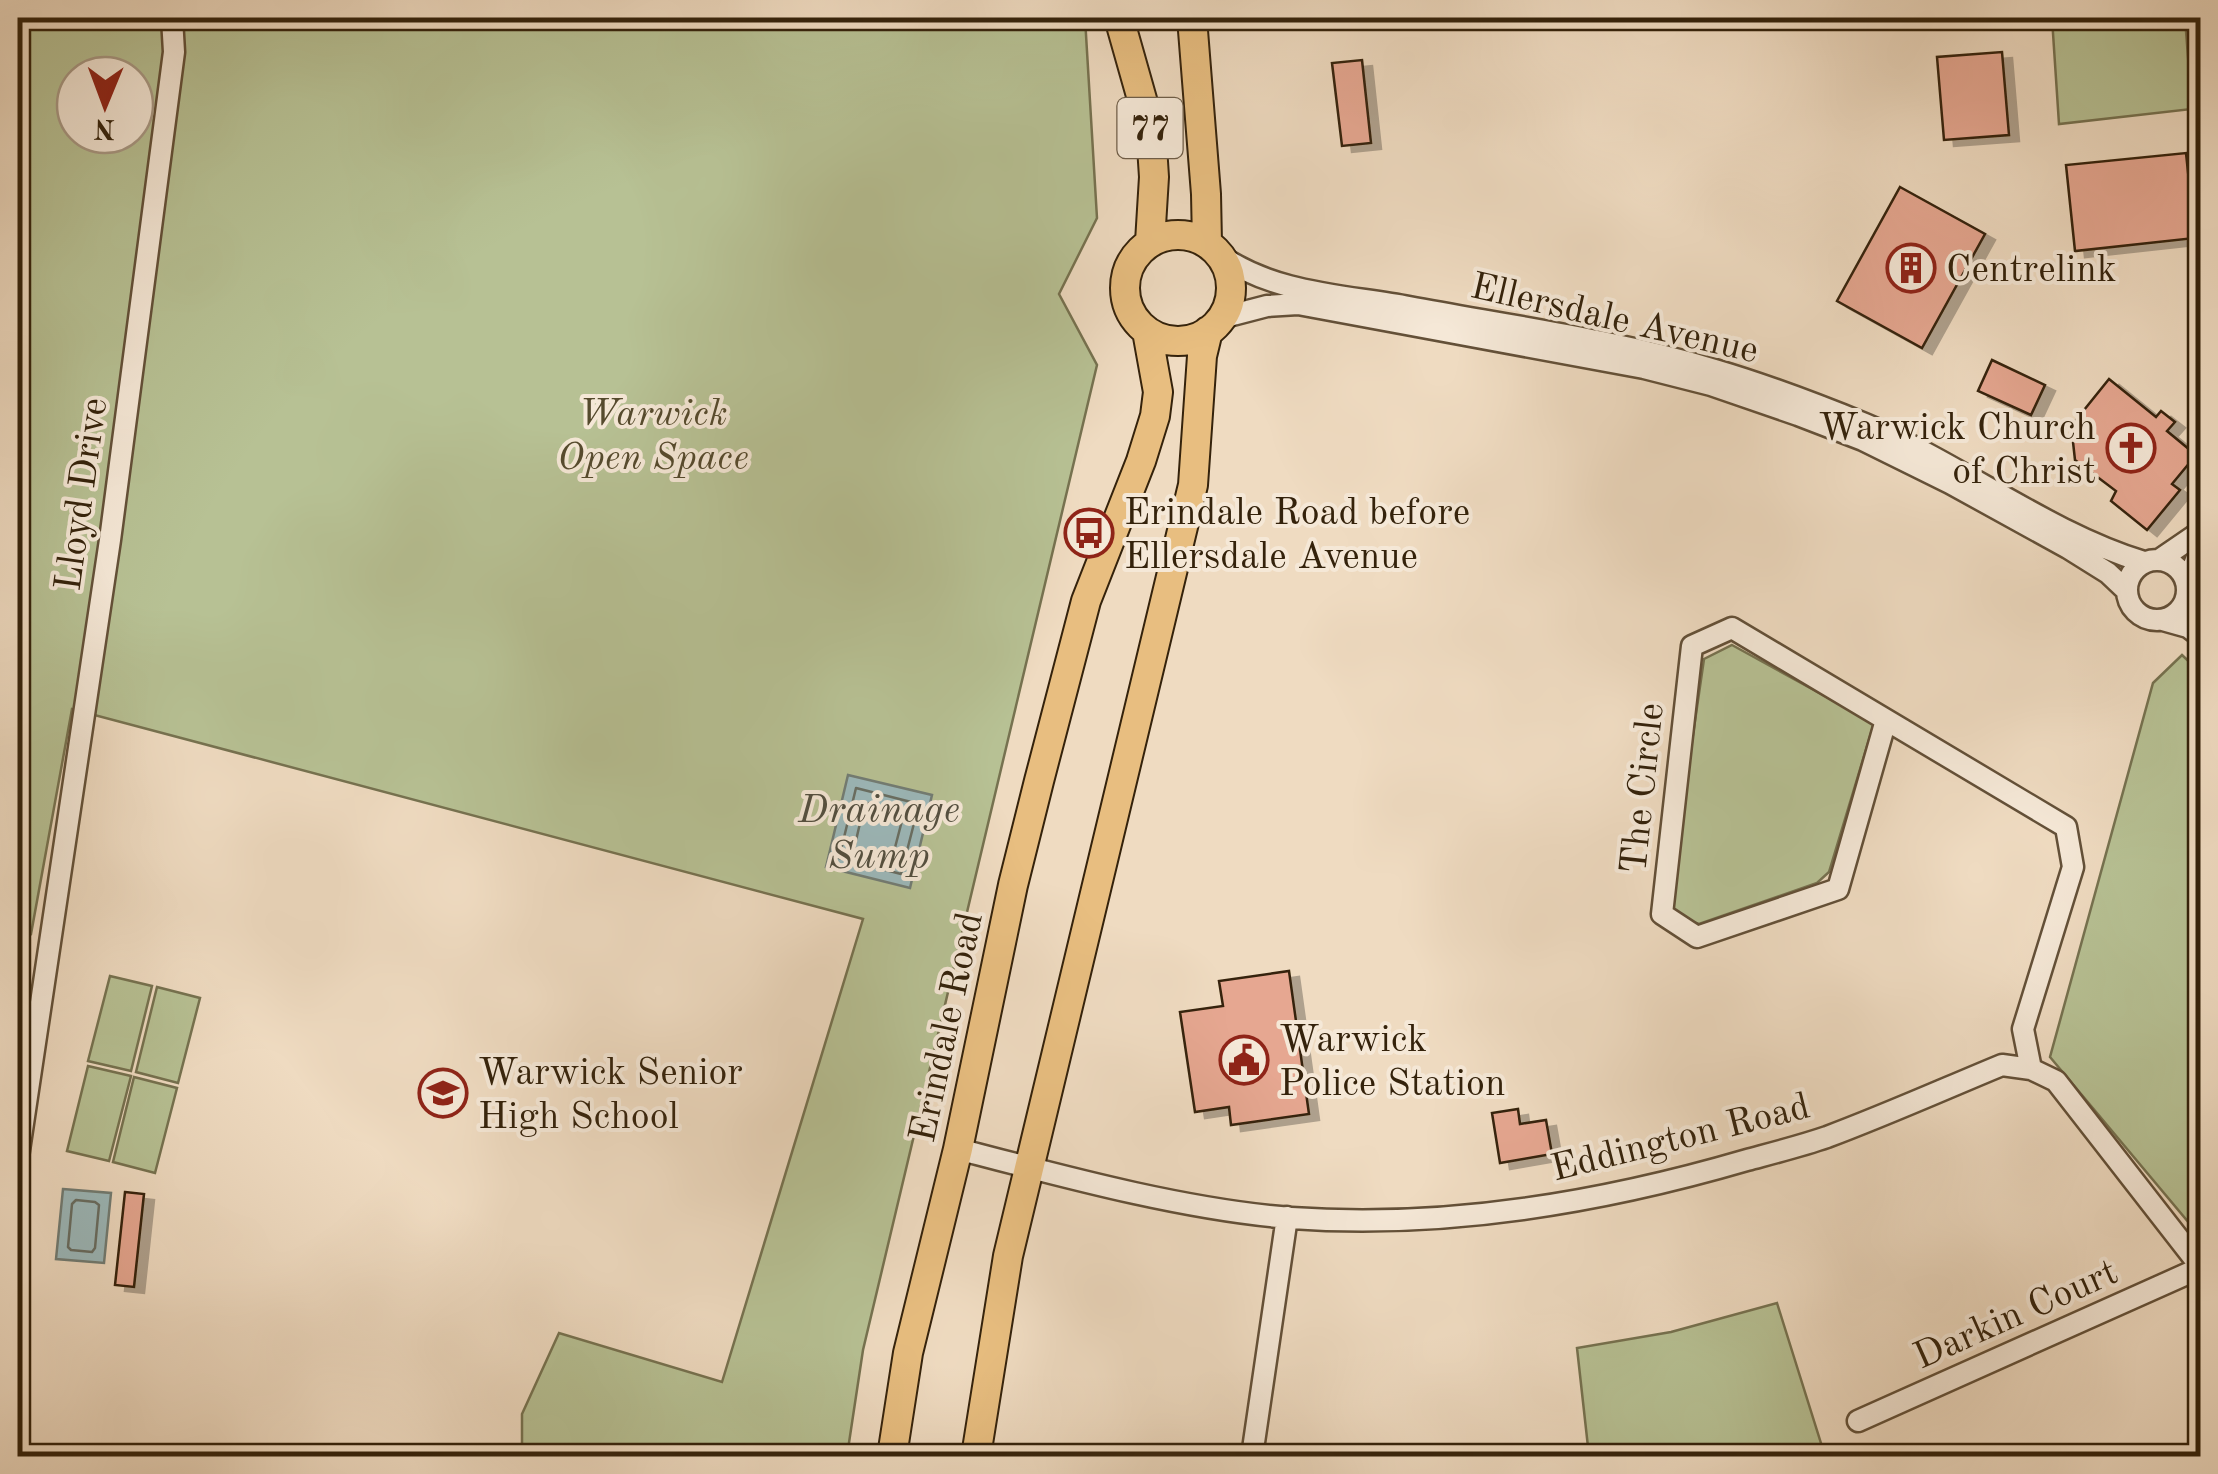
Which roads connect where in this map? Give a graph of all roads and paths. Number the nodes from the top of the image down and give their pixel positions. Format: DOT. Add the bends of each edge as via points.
graph roads {
  1 [pos="172,18"];
  2 [pos="1119,18"];
  3 [pos="1192,18"];
  4 [pos="1150,242"];
  5 [pos="1214,250"];
  6 [pos="1215,325"];
  7 [pos="1147,331"];
  8 [pos="2200,532"];
  9 [pos="2200,549"];
  10 [pos="2151,561"];
  11 [pos="2126,590"];
  12 [pos="2192,596"];
  13 [pos="2163,620"];
  14 [pos="2200,636"];
  15 [pos="1886,720"];
  16 [pos="2031,1069"];
  17 [pos="958,1150"];
  18 [pos="18,1157"];
  19 [pos="1030,1168"];
  20 [pos="1288,1218"];
  21 [pos="2200,1267"];
  22 [pos="1858,1421"];
  23 [pos="892,1456"];
  24 [pos="976,1456"];
  25 [pos="1252,1456"];
  1 -- 18 [label="street, Lloyd Drive" via="174,52 110,540"];
  2 -- 4 [label="main road, Erindale Road / 77" via="1150,131"];
  3 -- 5 [label="main road, 77"];
  4 -- 5 [label="main road" via="1189,236"];
  4 -- 7 [label="main road, Erindale Road" via="1128,269 1125,286 1127,303"];
  5 -- 6 [label="main road" via="1231,287"];
  5 -- 10 [label="street, Ellersdale Avenue" via="1246,273 1298,288 1716,370 1869,426 2076,534"];
  6 -- 7 [label="main road" via="1178,341"];
  6 -- 11 [label="street, Ellersdale Avenue" via="1267,306 1298,304 1711,385 1863,440 1950,482 2068,548"];
  6 -- 19 [label="main road" via="1202,356 1193,485"];
  7 -- 17 [label="main road, Erindale Road" via="1158,392 1155,416 1086,601 1013,885"];
  8 -- 10 [label="street"];
  9 -- 12 [label="street"];
  10 -- 11 [label="street" via="2133,571"];
  10 -- 12 [label="street, Ellersdale Avenue" via="2174,564"];
  11 -- 13 [label="street, Ellersdale Avenue" via="2137,614"];
  12 -- 13 [label="street"];
  13 -- 14 [label="street, Ellersdale Avenue"];
  15 -- 15 [label="street, The Circle" via="1732,628 1692,646 1662,914 1696,937 1838,888"];
  15 -- 16 [label="street, The Circle" via="2066,827 2073,867 2023,1029"];
  16 -- 20 [label="street, Eddington Road" via="2002,1065 1824,1138 1631,1192 1497,1212 1366,1221"];
  16 -- 21 [label="street" via="2056,1081"];
  17 -- 19 [label="street, Eddington Road"];
  17 -- 23 [label="main road, Erindale Road" via="908,1352"];
  19 -- 20 [label="street, Eddington Road"];
  19 -- 24 [label="main road" via="1008,1256"];
  20 -- 25 [label="street"];
  21 -- 22 [label="street, Darkin Court"];
}
